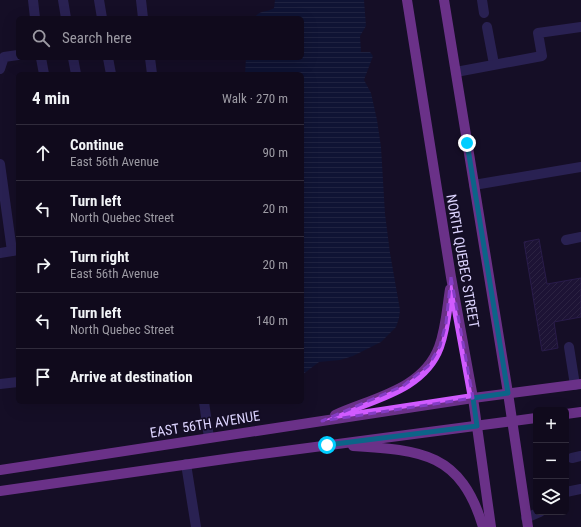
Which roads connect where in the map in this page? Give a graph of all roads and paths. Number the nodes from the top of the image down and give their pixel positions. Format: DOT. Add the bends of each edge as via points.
graph roads {
  1 [pos="33,0"];
  2 [pos="64,0"];
  3 [pos="99,0"];
  4 [pos="140,0"];
  5 [pos="407,0"];
  6 [pos="444,0"];
  7 [pos="482,0"];
  8 [pos="484,13"];
  9 [pos="35,16"];
  10 [pos="66,16"];
  11 [pos="102,16"];
  12 [pos="143,16"];
  13 [pos="487,27"];
  14 [pos="581,27"];
  15 [pos="16,55"];
  16 [pos="41,60"];
  17 [pos="73,60"];
  18 [pos="108,60"];
  19 [pos="150,60"];
  20 [pos="494,64"];
  21 [pos="0,69"];
  22 [pos="44,72"];
  23 [pos="76,72"];
  24 [pos="111,72"];
  25 [pos="152,72"];
  26 [pos="456,72"];
  27 [pos="0,164"];
  28 [pos="581,167"];
  29 [pos="474,186"];
  30 [pos="581,237"];
  31 [pos="566,240"];
  32 [pos="15,251"];
  33 [pos="0,253"];
  34 [pos="451,277"];
  35 [pos="569,347"];
  36 [pos="16,382"];
  37 [pos="0,384"];
  38 [pos="578,384"];
  39 [pos="508,393"];
  40 [pos="473,398"];
  41 [pos="204,404"];
  42 [pos="581,412"];
  43 [pos="569,414"];
  44 [pos="533,418"];
  45 [pos="322,421"];
  46 [pos="512,421"];
  47 [pos="477,426"];
  48 [pos="209,438"];
  49 [pos="327,445"];
  50 [pos="186,464"];
  51 [pos="0,470"];
  52 [pos="581,489"];
  53 [pos="0,491"];
  54 [pos="569,491"];
  55 [pos="536,515"];
  56 [pos="527,522"];
  57 [pos="196,527"];
  58 [pos="483,527"];
  59 [pos="491,527"];
  1 -- 9 [label="street"];
  2 -- 10 [label="street"];
  3 -- 11 [label="street"];
  4 -- 12 [label="street"];
  5 -- 34 [label="main road, NORTH QUEBEC STREET"];
  6 -- 26 [label="main road, NORTH QUEBEC STREET"];
  7 -- 8 [label="street"];
  13 -- 20 [label="street"];
  14 -- 20 [label="street" via="538,33 542,56"];
  15 -- 21 [label="street" via="4,57"];
  16 -- 22 [label="street"];
  17 -- 23 [label="street"];
  18 -- 24 [label="street"];
  19 -- 25 [label="street"];
  20 -- 26 [label="street"];
  26 -- 29 [label="main road, NORTH QUEBEC STREET"];
  27 -- 32 [label="street"];
  28 -- 29 [label="street"];
  29 -- 39 [label="main road, NORTH QUEBEC STREET"];
  30 -- 31 [label="street"];
  32 -- 33 [label="street"];
  34 -- 40 [label="main road, NORTH QUEBEC STREET"];
  34 -- 45 [label="main road" via="446,323 438,350 428,366 403,386 382,397"];
  35 -- 38 [label="street"];
  36 -- 37 [label="street"];
  38 -- 39 [label="main road, EAST 56TH AVENUE"];
  39 -- 40 [label="main road, EAST 56TH AVENUE"];
  39 -- 46 [label="main road, NORTH QUEBEC STREET"];
  40 -- 45 [label="main road, EAST 56TH AVENUE"];
  40 -- 47 [label="main road, NORTH QUEBEC STREET"];
  41 -- 48 [label="street"];
  42 -- 43 [label="main road"];
  44 -- 46 [label="main road"];
  45 -- 48 [label="main road, EAST 56TH AVENUE"];
  46 -- 47 [label="main road"];
  46 -- 56 [label="main road, NORTH QUEBEC STREET"];
  47 -- 49 [label="main road"];
  47 -- 59 [label="main road, NORTH QUEBEC STREET"];
  48 -- 51 [label="main road, EAST 56TH AVENUE"];
  49 -- 50 [label="main road"];
  49 -- 58 [label="main road" via="397,449 435,459 449,468 465,485"];
  50 -- 53 [label="main road"];
  50 -- 57 [label="street"];
  52 -- 54 [label="street"];
  55 -- 56 [label="street"];
}
